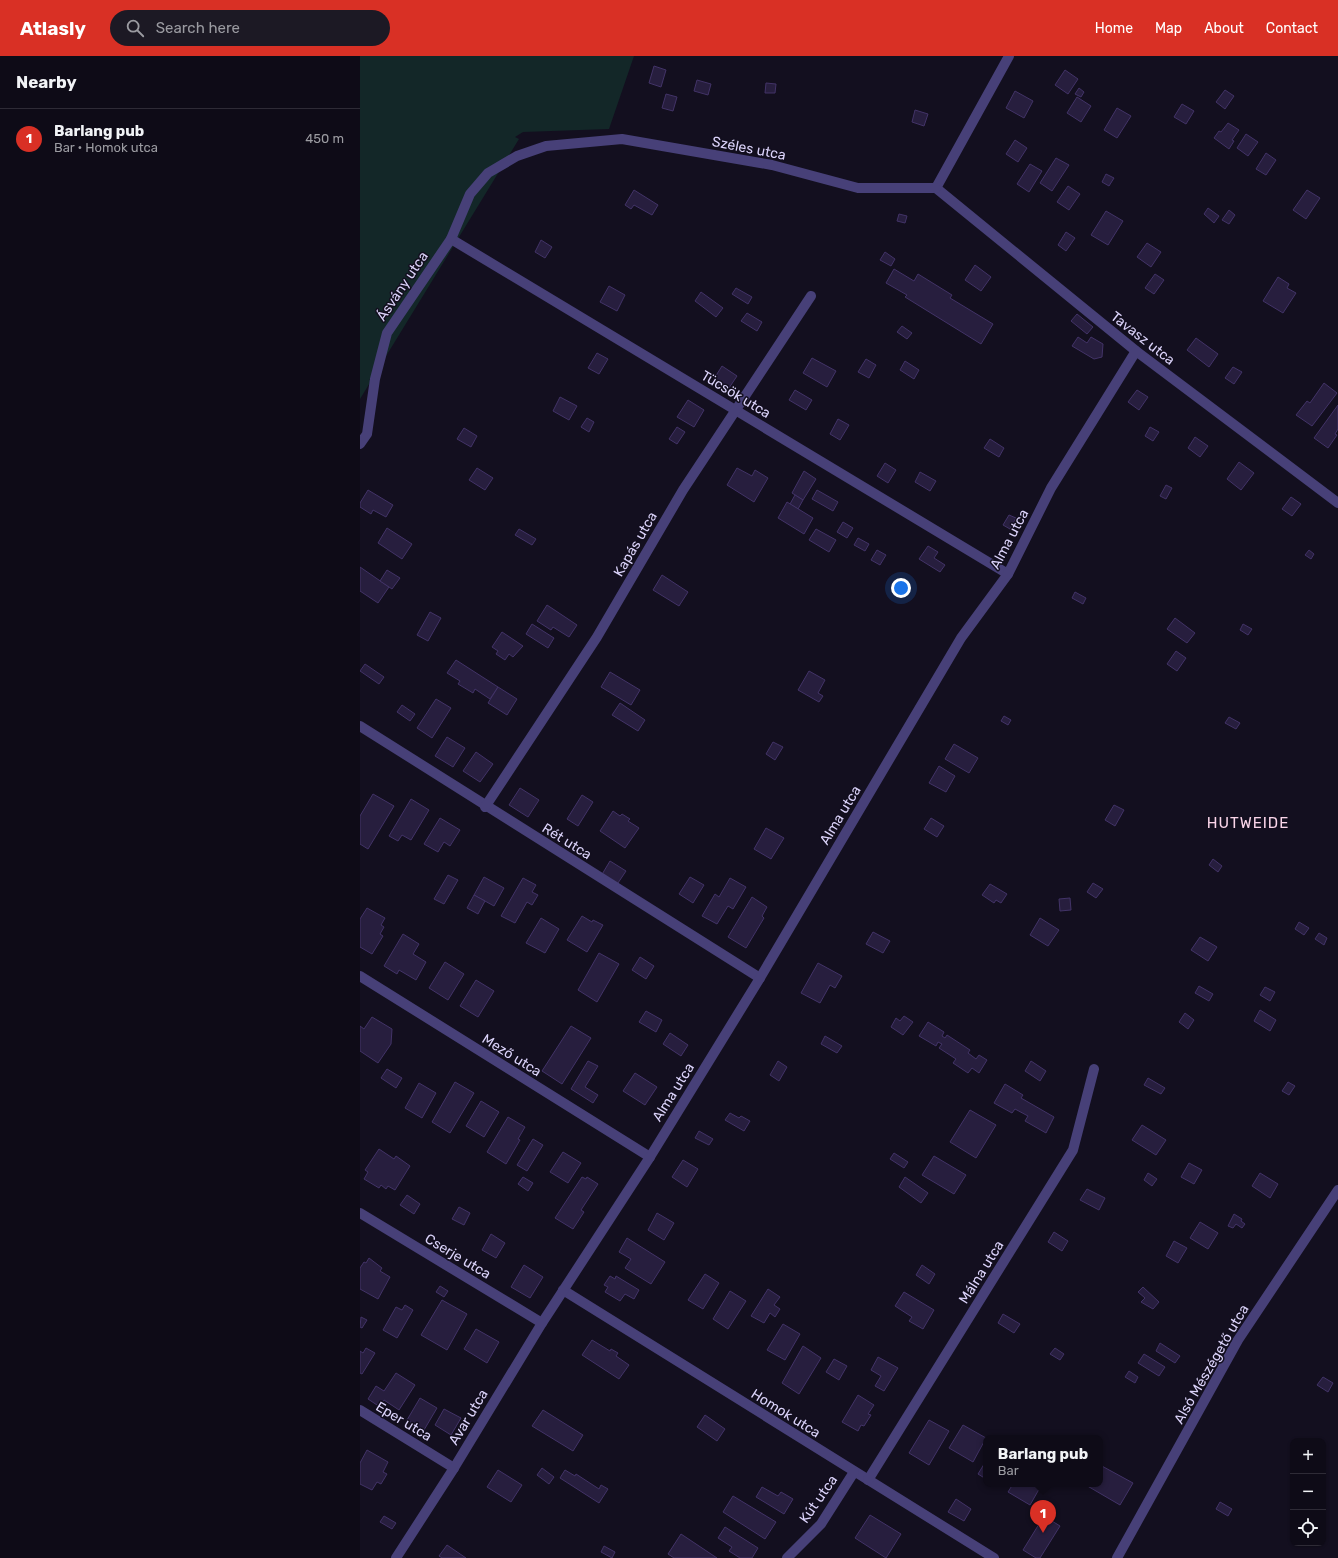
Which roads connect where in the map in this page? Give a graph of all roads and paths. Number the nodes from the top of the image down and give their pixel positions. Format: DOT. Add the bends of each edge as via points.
graph roads {
  1 [pos="1009,56"];
  2 [pos="936,188"];
  3 [pos="450,239"];
  4 [pos="812,296"];
  5 [pos="1136,351"];
  6 [pos="735,409"];
  7 [pos="360,444"];
  8 [pos="1338,503"];
  9 [pos="1008,574"];
  10 [pos="360,726"];
  11 [pos="485,807"];
  12 [pos="360,976"];
  13 [pos="760,978"];
  14 [pos="1094,1069"];
  15 [pos="650,1157"];
  16 [pos="1338,1190"];
  17 [pos="360,1213"];
  18 [pos="563,1290"];
  19 [pos="542,1323"];
  20 [pos="360,1410"];
  21 [pos="454,1468"];
  22 [pos="854,1472"];
  23 [pos="868,1480"];
  24 [pos="396,1558"];
  25 [pos="787,1558"];
  26 [pos="994,1558"];
  27 [pos="1117,1558"];
  1 -- 2 [label="street"];
  2 -- 3 [label="street, Széles utca" via="858,188 772,165 622,139 546,146 517,156 488,173 470,194"];
  2 -- 5 [label="street, Tavasz utca"];
  3 -- 6 [label="street, Tücsök utca"];
  3 -- 7 [label="street, Ásvány utca" via="387,333 375,379 367,434"];
  4 -- 6 [label="street, Kapás utca"];
  5 -- 8 [label="street, Tavasz utca"];
  5 -- 9 [label="street, Alma utca" via="1051,488"];
  6 -- 9 [label="street, Tücsök utca"];
  6 -- 11 [label="street, Kapás utca" via="683,490 597,637"];
  9 -- 13 [label="street, Alma utca" via="961,638"];
  10 -- 11 [label="street, Rét utca"];
  11 -- 13 [label="street, Rét utca"];
  12 -- 15 [label="street, Mező utca"];
  13 -- 15 [label="street, Alma utca"];
  14 -- 23 [label="street, Málna utca" via="1073,1150"];
  15 -- 18 [label="street, Alma utca"];
  16 -- 27 [label="street, Alsó Mészégető utca" via="1238,1340"];
  17 -- 19 [label="street, Cserje utca"];
  18 -- 19 [label="street, Avar utca"];
  18 -- 22 [label="street, Homok utca"];
  19 -- 21 [label="street, Avar utca"];
  20 -- 21 [label="street, Eper utca"];
  21 -- 24 [label="street, Avar utca"];
  22 -- 23 [label="street, Homok utca"];
  22 -- 25 [label="street, Kút utca" via="821,1524"];
  23 -- 26 [label="street, Homok utca"];
}
